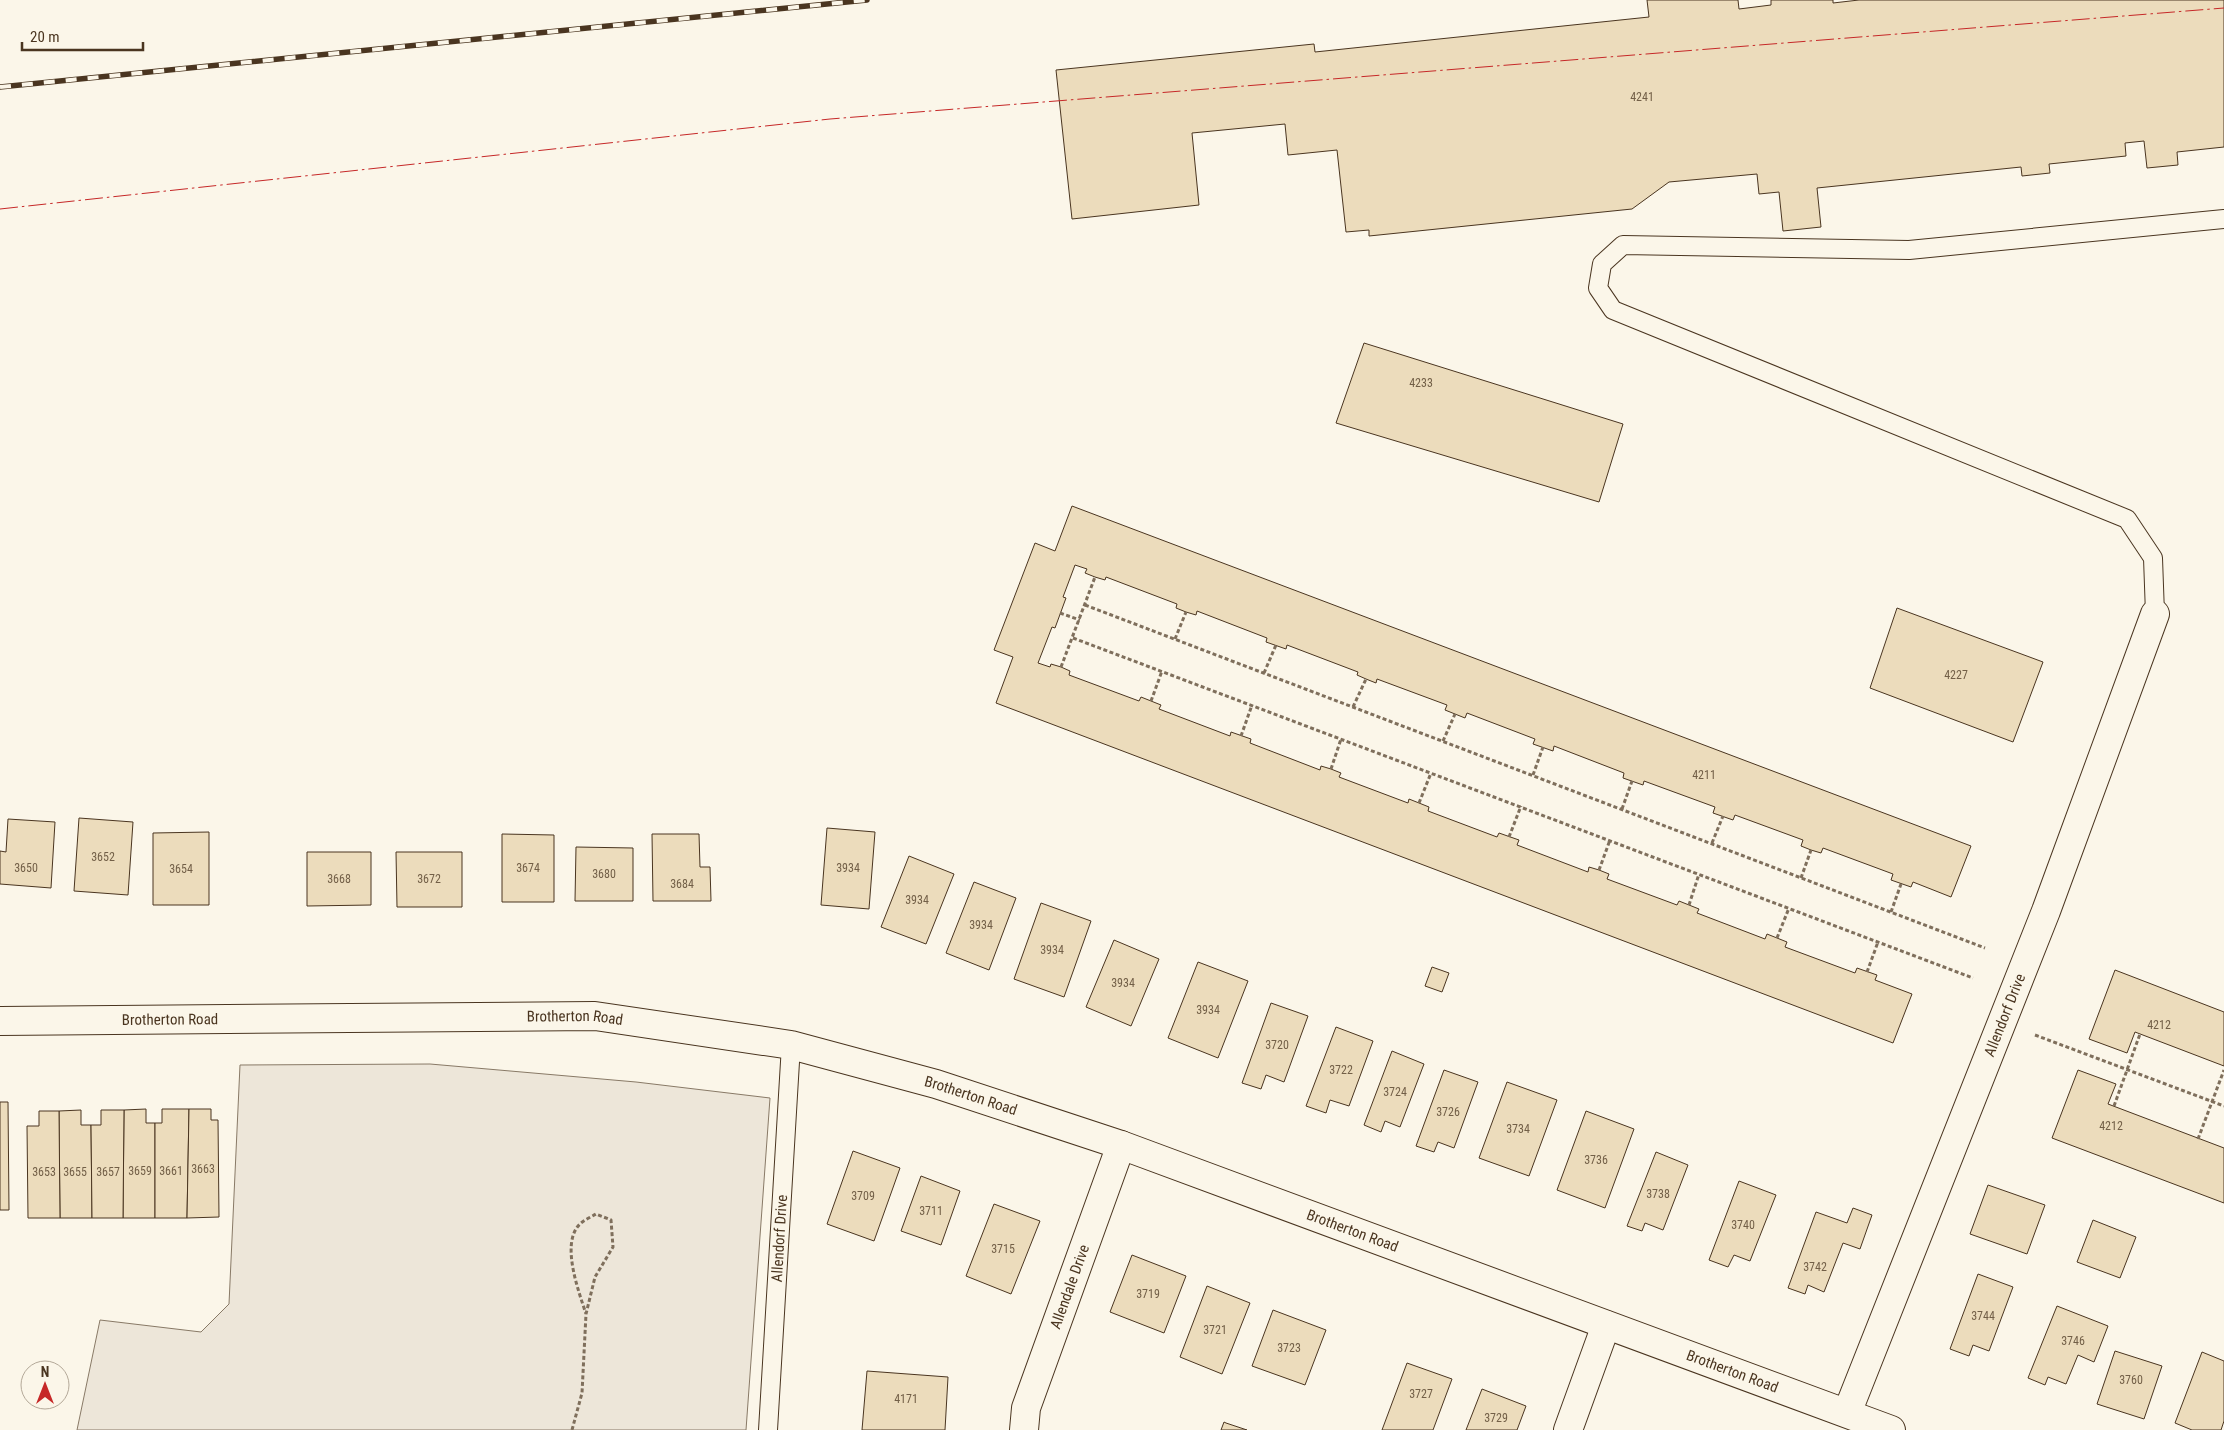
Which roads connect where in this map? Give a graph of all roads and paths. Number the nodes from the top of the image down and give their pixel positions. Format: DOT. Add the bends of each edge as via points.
graph roads {
  1 [pos="2224,219"];
  2 [pos="1095,577"];
  3 [pos="1085,605"];
  4 [pos="1186,612"];
  5 [pos="1060,613"];
  6 [pos="2155,614"];
  7 [pos="1080,620"];
  8 [pos="1073,638"];
  9 [pos="1175,639"];
  10 [pos="1276,645"];
  11 [pos="1060,667"];
  12 [pos="1162,671"];
  13 [pos="1264,673"];
  14 [pos="1366,679"];
  15 [pos="1151,702"];
  16 [pos="1252,705"];
  17 [pos="1354,707"];
  18 [pos="1455,714"];
  19 [pos="1241,736"];
  20 [pos="1341,739"];
  21 [pos="1443,741"];
  22 [pos="1543,747"];
  23 [pos="1331,769"];
  24 [pos="1431,772"];
  25 [pos="1533,775"];
  26 [pos="1632,781"];
  27 [pos="1419,803"];
  28 [pos="1520,806"];
  29 [pos="1622,809"];
  30 [pos="1723,816"];
  31 [pos="1509,837"];
  32 [pos="1610,840"];
  33 [pos="1712,844"];
  34 [pos="1811,850"];
  35 [pos="1599,870"];
  36 [pos="1699,874"];
  37 [pos="1801,878"];
  38 [pos="1901,884"];
  39 [pos="1689,905"];
  40 [pos="1789,908"];
  41 [pos="1891,912"];
  42 [pos="1777,938"];
  43 [pos="1878,942"];
  44 [pos="1985,948"];
  45 [pos="1867,972"];
  46 [pos="1973,978"];
  47 [pos="0,1021"];
  48 [pos="2032,1033"];
  49 [pos="2140,1034"];
  50 [pos="791,1046"];
  51 [pos="2127,1070"];
  52 [pos="2224,1070"];
  53 [pos="2212,1102"];
  54 [pos="2114,1106"];
  55 [pos="2224,1106"];
  56 [pos="2198,1139"];
  57 [pos="1121,1145"];
  58 [pos="586,1314"];
  59 [pos="1606,1325"];
  60 [pos="1847,1413"];
  61 [pos="572,1430"];
  62 [pos="768,1430"];
  63 [pos="1024,1430"];
  64 [pos="1568,1430"];
  65 [pos="1891,1430"];
  1 -- 6 [label="lane" via="1910,250 1623,246 1602,264 1598,288 1613,310 2127,519 2153,558"];
  2 -- 3 [label="path"];
  3 -- 7 [label="path"];
  3 -- 9 [label="path"];
  4 -- 9 [label="path"];
  5 -- 7 [label="path"];
  6 -- 60 [label="street, Allendorf Drive" via="2046,911"];
  7 -- 8 [label="path"];
  8 -- 11 [label="path"];
  8 -- 12 [label="path"];
  9 -- 13 [label="path"];
  10 -- 13 [label="path"];
  12 -- 15 [label="path"];
  12 -- 16 [label="path"];
  13 -- 17 [label="path"];
  14 -- 17 [label="path"];
  16 -- 19 [label="path"];
  16 -- 20 [label="path"];
  17 -- 21 [label="path"];
  18 -- 21 [label="path"];
  20 -- 23 [label="path"];
  20 -- 24 [label="path"];
  21 -- 25 [label="path"];
  22 -- 25 [label="path"];
  24 -- 27 [label="path"];
  24 -- 28 [label="path"];
  25 -- 29 [label="path"];
  26 -- 29 [label="path"];
  28 -- 31 [label="path"];
  28 -- 32 [label="path"];
  29 -- 33 [label="path"];
  30 -- 33 [label="path"];
  32 -- 35 [label="path"];
  32 -- 36 [label="path"];
  33 -- 37 [label="path"];
  34 -- 37 [label="path"];
  36 -- 39 [label="path"];
  36 -- 40 [label="path"];
  37 -- 41 [label="path"];
  38 -- 41 [label="path"];
  40 -- 42 [label="path"];
  40 -- 43 [label="path"];
  41 -- 44 [label="path"];
  43 -- 45 [label="path"];
  43 -- 46 [label="path"];
  47 -- 50 [label="street, Brotherton Road" via="595,1016"];
  48 -- 51 [label="path"];
  49 -- 51 [label="path"];
  50 -- 57 [label="street, Brotherton Road" via="936,1084"];
  50 -- 62 [label="lane, Allendorf Drive"];
  51 -- 53 [label="path"];
  51 -- 54 [label="path"];
  52 -- 53 [label="path"];
  53 -- 55 [label="path"];
  53 -- 56 [label="path"];
  57 -- 59 [label="street, Brotherton Road"];
  57 -- 63 [label="street, Allendale Drive" via="1026,1408"];
  58 -- 58 [label="path" via="595,1277 613,1247 611,1220 596,1214 579,1224 571,1243 571,1265"];
  58 -- 61 [label="path" via="582,1394"];
  59 -- 60 [label="street, Brotherton Road"];
  59 -- 64 [label="street"];
  60 -- 65 [label="street, Brotherton Road"];
}
